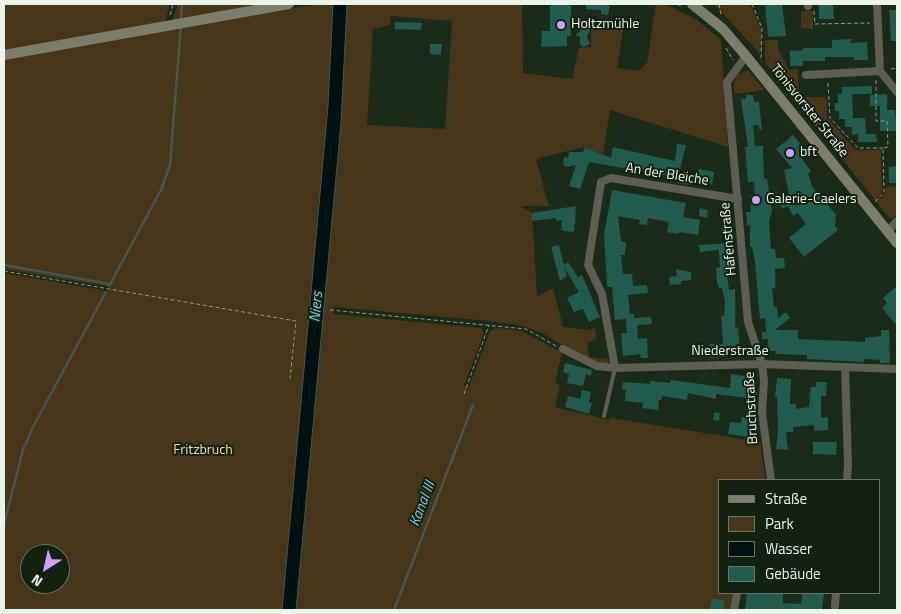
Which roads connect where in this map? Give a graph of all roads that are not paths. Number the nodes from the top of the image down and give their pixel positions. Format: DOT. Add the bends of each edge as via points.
graph roads {
  1 [pos="289,4"];
  2 [pos="692,4"];
  3 [pos="877,4"];
  4 [pos="4,55"];
  5 [pos="746,56"];
  6 [pos="878,71"];
  7 [pos="806,75"];
  8 [pos="897,92"];
  9 [pos="738,199"];
  10 [pos="897,221"];
  11 [pos="888,231"];
  12 [pos="897,243"];
  13 [pos="563,349"];
  14 [pos="762,364"];
  15 [pos="845,367"];
  16 [pos="615,368"];
  17 [pos="897,369"];
  18 [pos="604,416"];
  19 [pos="771,479"];
  20 [pos="847,479"];
  21 [pos="737,594"];
  22 [pos="836,594"];
  23 [pos="835,606"];
  24 [pos="734,610"];
  1 -- 4 [label="main road"];
  2 -- 5 [label="main road, Tönisvorster Straße" via="723,29"];
  3 -- 6 [label="street"];
  5 -- 9 [label="street, Hafenstraße" via="727,82"];
  5 -- 11 [label="main road, Tönisvorster Straße"];
  6 -- 7 [label="street"];
  6 -- 8 [label="street"];
  9 -- 14 [label="street, Hafenstraße" via="748,322"];
  9 -- 16 [label="street, An der Bleiche" via="610,178 601,182 588,266 602,294"];
  10 -- 11 [label="street"];
  11 -- 12 [label="main road, Tönisvorster Straße"];
  13 -- 16 [label="street" via="597,366"];
  14 -- 15 [label="street, Niederstraße"];
  14 -- 16 [label="street, Niederstraße"];
  14 -- 19 [label="street, Bruchstraße" via="762,412"];
  15 -- 17 [label="street, Niederstraße"];
  15 -- 20 [label="street"];
  16 -- 18 [label="lane"];
  21 -- 24 [label="street"];
  22 -- 23 [label="street"];
}
